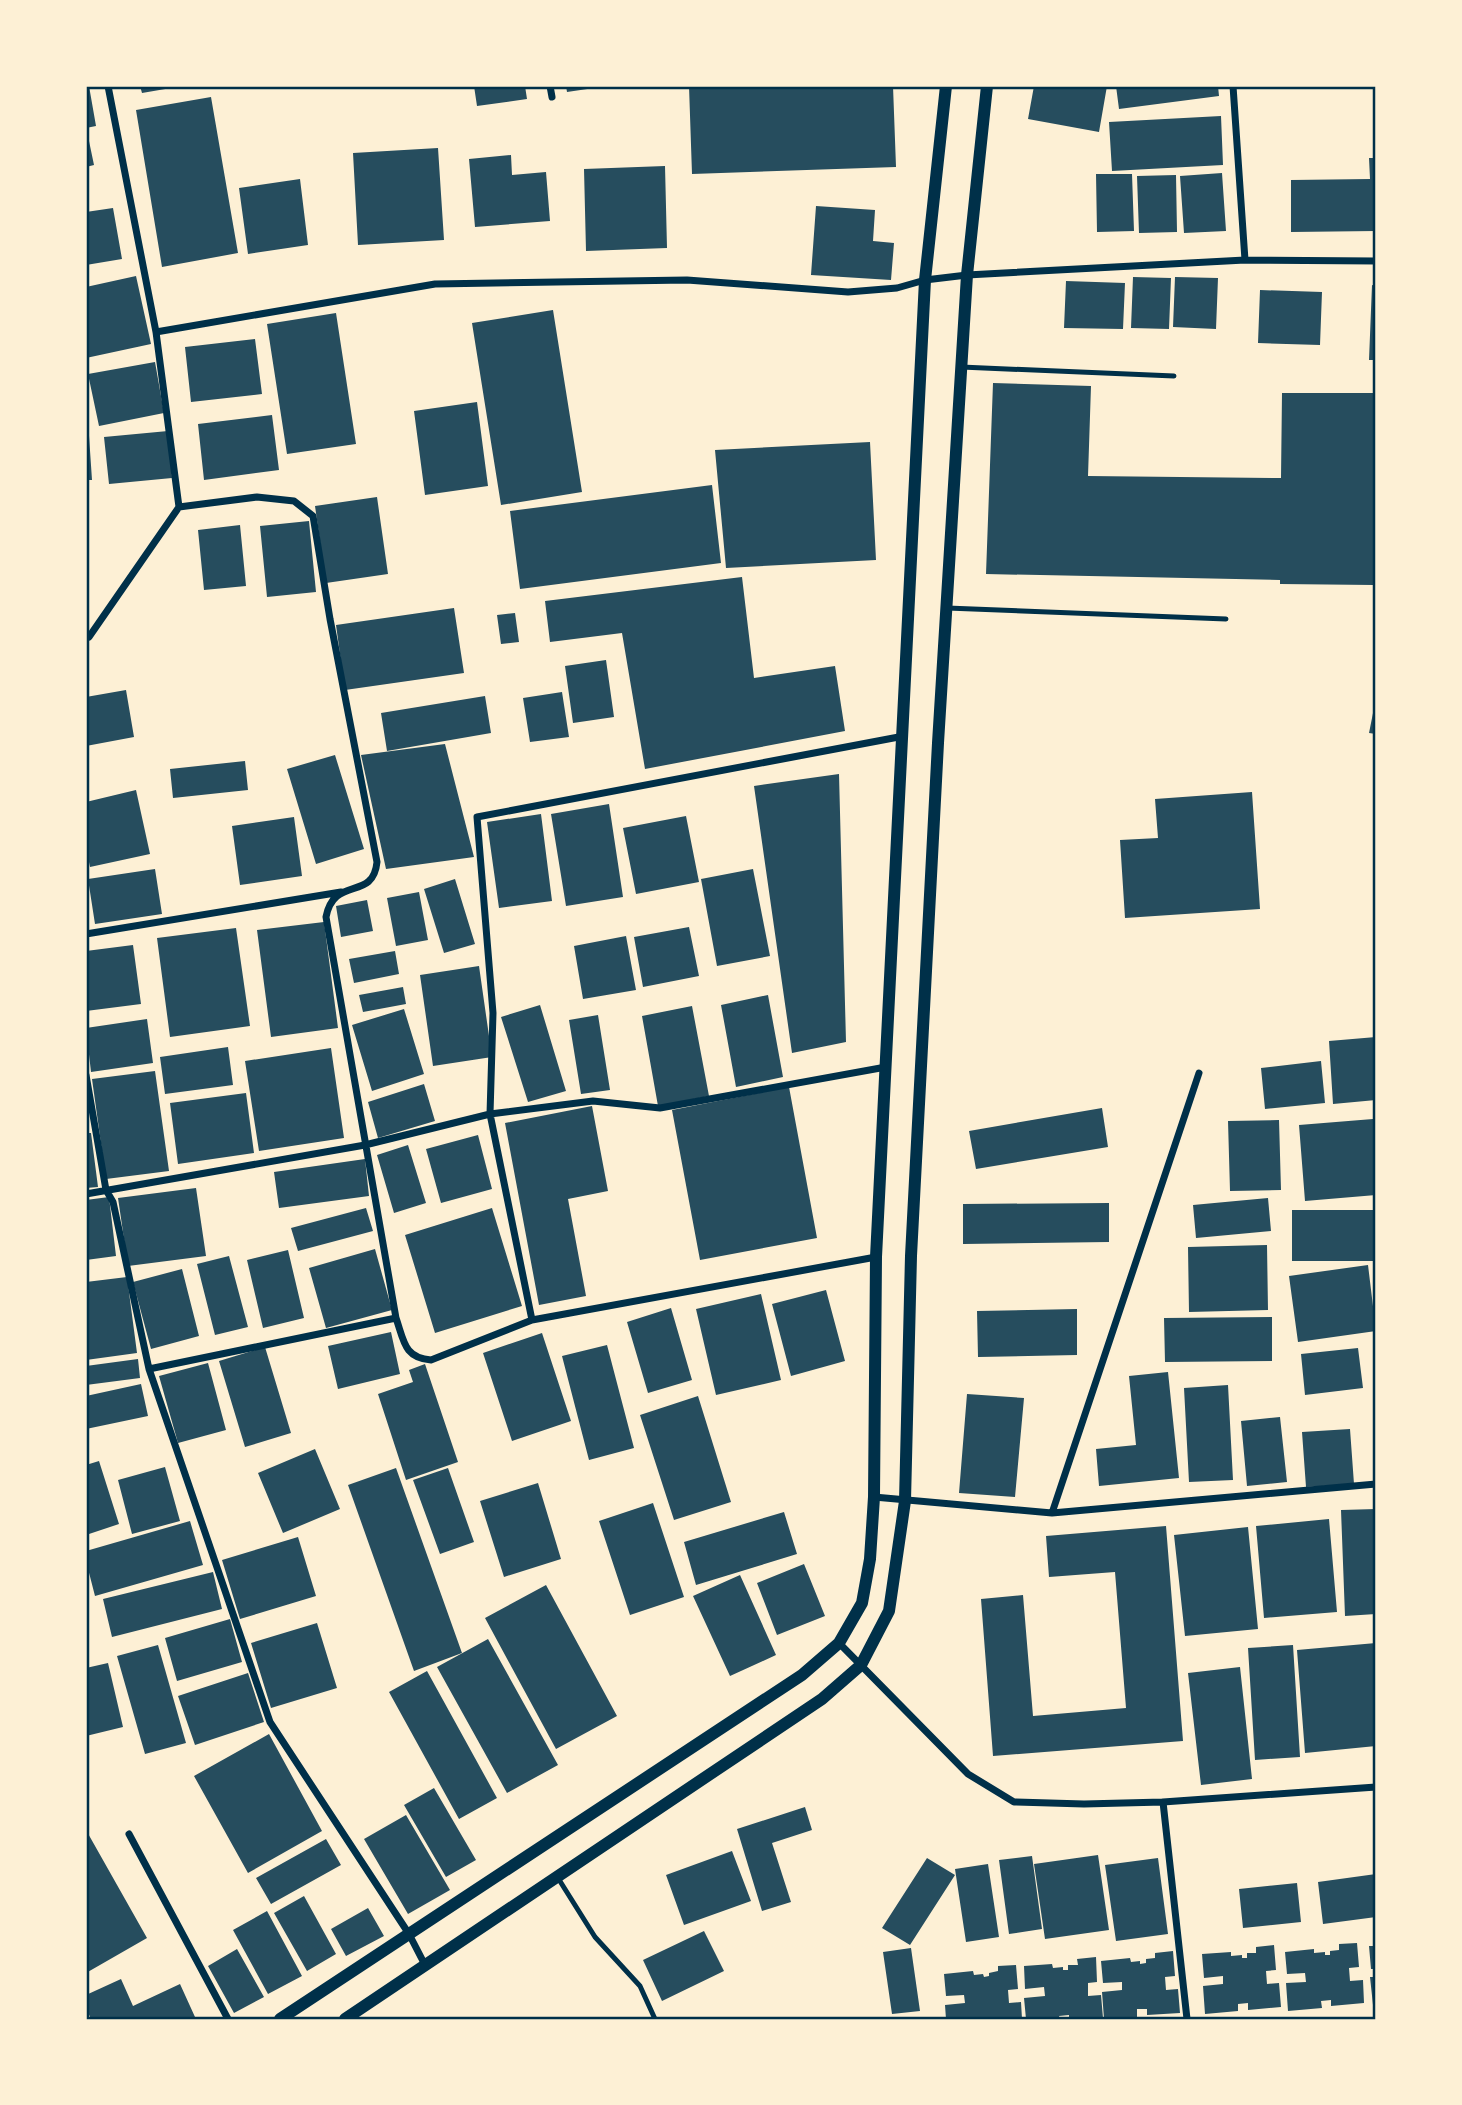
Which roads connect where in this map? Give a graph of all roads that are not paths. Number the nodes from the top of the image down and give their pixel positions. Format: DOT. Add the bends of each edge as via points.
graph roads {
  1 [pos="108,86"];
  2 [pos="550,86"];
  3 [pos="946,86"];
  4 [pos="987,86"];
  5 [pos="1233,86"];
  6 [pos="552,97"];
  7 [pos="1245,260"];
  8 [pos="1376,261"];
  9 [pos="967,275"];
  10 [pos="925,280"];
  11 [pos="156,332"];
  12 [pos="961,367"];
  13 [pos="1174,376"];
  14 [pos="179,507"];
  15 [pos="947,608"];
  16 [pos="1226,619"];
  17 [pos="89,637"];
  18 [pos="904,736"];
  19 [pos="347,891"];
  20 [pos="86,934"];
  21 [pos="887,1067"];
  22 [pos="1199,1073"];
  23 [pos="86,1075"];
  24 [pos="490,1114"];
  25 [pos="365,1145"];
  26 [pos="106,1190"];
  27 [pos="86,1194"];
  28 [pos="876,1257"];
  29 [pos="396,1318"];
  30 [pos="532,1320"];
  31 [pos="149,1368"];
  32 [pos="1376,1484"];
  33 [pos="874,1497"];
  34 [pos="905,1501"];
  35 [pos="1052,1513"];
  36 [pos="839,1643"];
  37 [pos="862,1665"];
  38 [pos="1376,1787"];
  39 [pos="1163,1802"];
  40 [pos="129,1834"];
  41 [pos="557,1876"];
  42 [pos="409,1934"];
  43 [pos="425,1965"];
  44 [pos="228,2019"];
  45 [pos="280,2019"];
  46 [pos="345,2019"];
  47 [pos="655,2019"];
  48 [pos="1187,2019"];
  1 -- 11 [label="street"];
  2 -- 6 [label="street"];
  3 -- 10 [label="street"];
  4 -- 9 [label="street"];
  5 -- 7 [label="street"];
  7 -- 8 [label="street"];
  7 -- 9 [label="street"];
  9 -- 10 [label="street"];
  9 -- 12 [label="street"];
  10 -- 11 [label="street" via="897,288 848,292 687,280 435,284"];
  10 -- 18 [label="street"];
  11 -- 14 [label="street"];
  12 -- 13 [label="lane"];
  12 -- 15 [label="street"];
  14 -- 17 [label="street"];
  14 -- 19 [label="street" via="257,497 294,501 313,516 377,862 376,875 366,885"];
  15 -- 16 [label="lane"];
  15 -- 34 [label="street" via="911,1256"];
  18 -- 21 [label="street"];
  18 -- 24 [label="street" via="477,817 493,1013"];
  19 -- 20 [label="street"];
  19 -- 25 [label="street" via="329,902 326,917"];
  21 -- 24 [label="street" via="660,1108 593,1101"];
  21 -- 28 [label="street"];
  22 -- 35 [label="street"];
  23 -- 26 [label="street"];
  24 -- 25 [label="street"];
  24 -- 30 [label="street"];
  25 -- 26 [label="street"];
  25 -- 29 [label="street"];
  26 -- 27 [label="street"];
  26 -- 31 [label="street" via="113,1202"];
  28 -- 30 [label="street"];
  28 -- 33 [label="street"];
  29 -- 30 [label="street" via="407,1349 417,1359 431,1360"];
  29 -- 31 [label="street"];
  31 -- 42 [label="street" via="270,1722"];
  32 -- 35 [label="street"];
  33 -- 34 [label="street"];
  33 -- 36 [label="street" via="862,1603"];
  34 -- 35 [label="street"];
  34 -- 37 [label="street" via="889,1611"];
  36 -- 37 [label="street"];
  36 -- 42 [label="street" via="802,1675"];
  37 -- 39 [label="street" via="968,1774 1014,1802"];
  37 -- 41 [label="street" via="822,1699"];
  38 -- 39 [label="street"];
  39 -- 48 [label="street"];
  40 -- 44 [label="street"];
  41 -- 43 [label="street"];
  41 -- 47 [label="lane" via="595,1937 640,1986"];
  42 -- 43 [label="street"];
  42 -- 45 [label="street"];
  43 -- 46 [label="street"];
}
